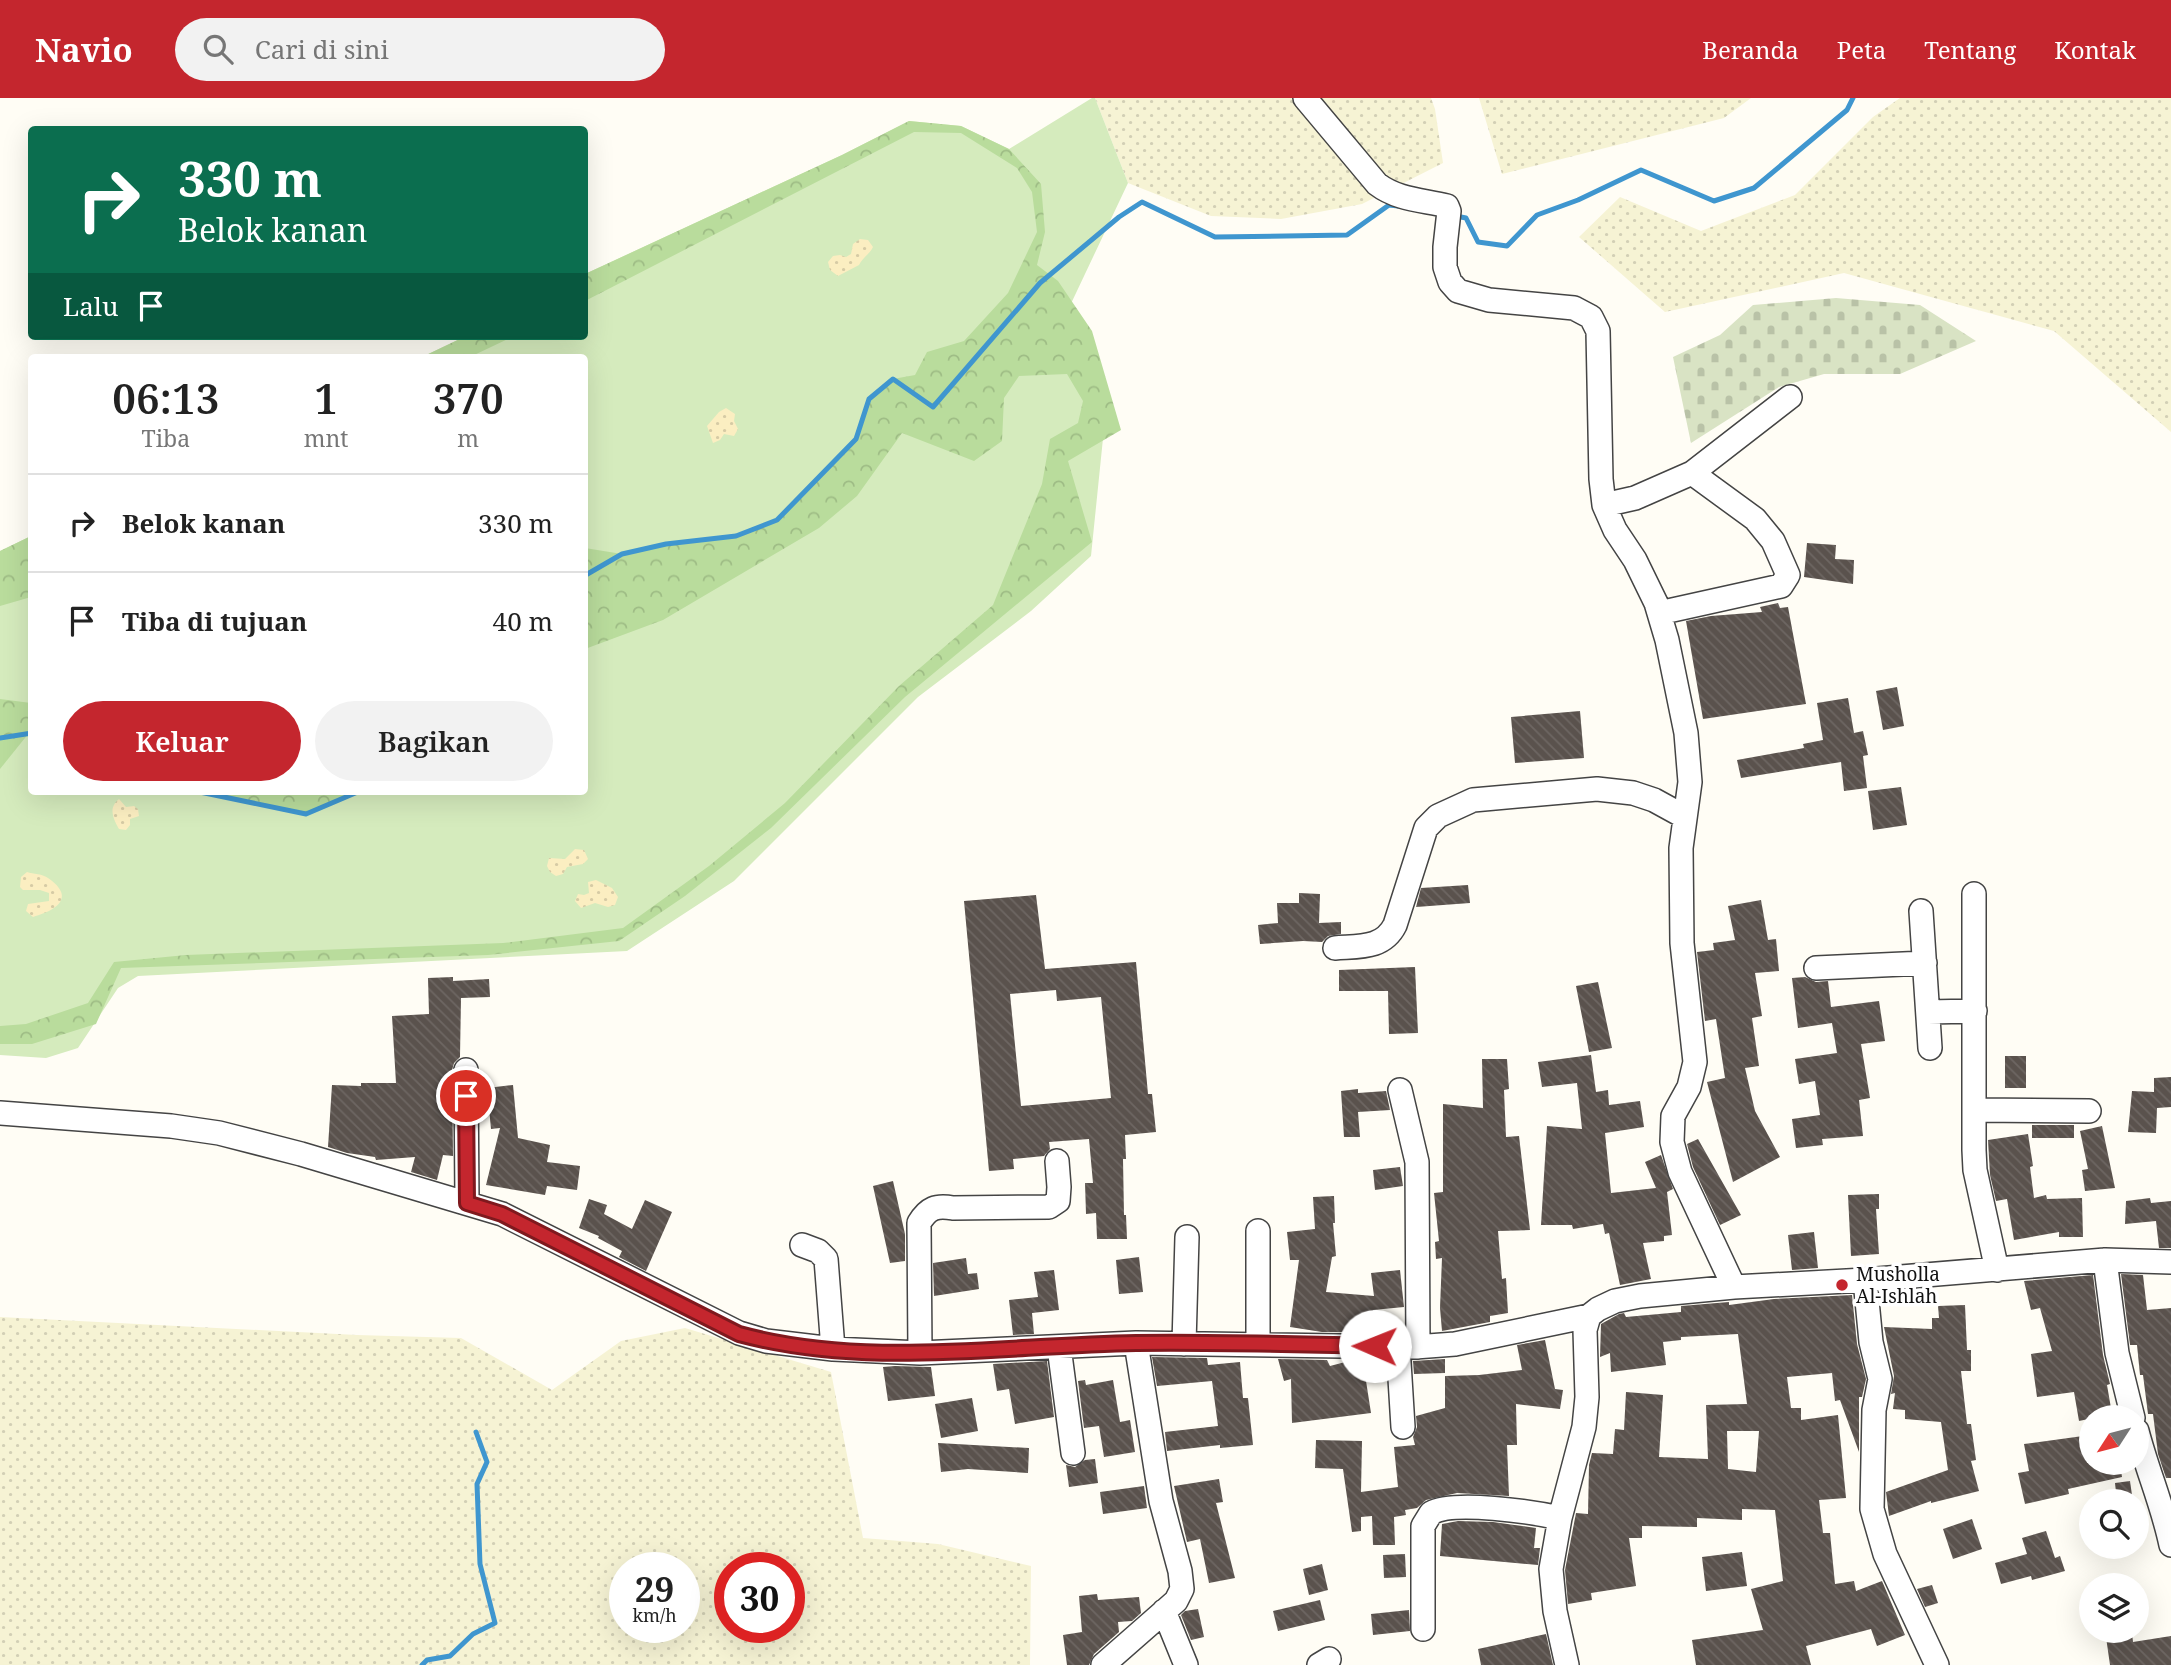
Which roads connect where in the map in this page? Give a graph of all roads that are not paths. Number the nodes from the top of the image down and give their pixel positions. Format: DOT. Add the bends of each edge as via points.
graph roads {
  1 [pos="1305,98"];
  2 [pos="1790,397"];
  3 [pos="1692,473"];
  4 [pos="1604,505"];
  5 [pos="1659,613"];
  6 [pos="1685,817"];
  7 [pos="1974,894"];
  8 [pos="1921,911"];
  9 [pos="1335,948"];
  10 [pos="1925,963"];
  11 [pos="1816,968"];
  12 [pos="1975,1011"];
  13 [pos="1928,1012"];
  14 [pos="1930,1048"];
  15 [pos="466,1070"];
  16 [pos="1401,1090"];
  17 [pos="1974,1110"];
  18 [pos="2089,1111"];
  19 [pos="0,1113"];
  20 [pos="1056,1161"];
  21 [pos="467,1203"];
  22 [pos="1258,1231"];
  23 [pos="1187,1237"];
  24 [pos="802,1245"];
  25 [pos="2105,1260"];
  26 [pos="2171,1262"];
  27 [pos="1997,1270"];
  28 [pos="1865,1280"];
  29 [pos="1734,1287"];
  30 [pos="1589,1316"];
  31 [pos="1136,1343"];
  32 [pos="1258,1343"];
  33 [pos="1184,1344"];
  34 [pos="1059,1347"];
  35 [pos="1408,1347"];
  36 [pos="833,1349"];
  37 [pos="920,1353"];
  38 [pos="2130,1405"];
  39 [pos="1403,1427"];
  40 [pos="1073,1453"];
  41 [pos="2149,1454"];
  42 [pos="2162,1479"];
  43 [pos="1559,1518"];
  44 [pos="2171,1545"];
  45 [pos="1164,1611"];
  46 [pos="1423,1629"];
  47 [pos="1103,1665"];
  48 [pos="1186,1665"];
  49 [pos="1567,1665"];
  50 [pos="1937,1665"];
  1 -- 4 [label="street" via="1377,184 1392,193 1445,205 1449,211 1447,276 1454,288 1489,300 1574,308 1591,317 1599,337"];
  2 -- 3 [label="street"];
  3 -- 4 [label="street" via="1634,498"];
  3 -- 5 [label="street" via="1755,519 1773,541 1788,575 1781,586"];
  4 -- 5 [label="street"];
  5 -- 6 [label="street" via="1686,733 1690,782"];
  6 -- 9 [label="street" via="1654,800 1617,791 1569,790 1473,800 1438,816 1426,828 1390,933 1373,945"];
  6 -- 29 [label="street" via="1682,943 1695,1062 1689,1087 1673,1116 1672,1142 1680,1172"];
  7 -- 12 [label="street"];
  8 -- 10 [label="street"];
  10 -- 11 [label="street"];
  10 -- 13 [label="street"];
  12 -- 13 [label="street"];
  12 -- 17 [label="street"];
  13 -- 14 [label="street"];
  15 -- 21 [label="street"];
  16 -- 35 [label="street" via="1417,1162"];
  17 -- 18 [label="street"];
  17 -- 27 [label="street" via="1975,1170"];
  19 -- 21 [label="street" via="219,1133"];
  20 -- 37 [label="street" via="1058,1201 1049,1207 941,1206 925,1214 919,1223"];
  21 -- 36 [label="street" via="502,1214 739,1334"];
  22 -- 32 [label="street"];
  23 -- 33 [label="street"];
  24 -- 36 [label="street" via="826,1259"];
  25 -- 26 [label="street"];
  25 -- 27 [label="street"];
  25 -- 38 [label="street" via="2117,1353"];
  27 -- 28 [label="street"];
  28 -- 29 [label="street"];
  28 -- 50 [label="street" via="1880,1379 1874,1410 1872,1509 1885,1554"];
  29 -- 30 [label="street" via="1640,1296 1615,1301"];
  30 -- 35 [label="street" via="1455,1344"];
  30 -- 43 [label="street" via="1584,1427"];
  31 -- 33 [label="street"];
  31 -- 34 [label="street"];
  31 -- 45 [label="street" via="1161,1501 1182,1589"];
  32 -- 33 [label="street"];
  32 -- 35 [label="street"];
  34 -- 37 [label="street"];
  34 -- 40 [label="street"];
  35 -- 39 [label="street"];
  36 -- 37 [label="street"];
  41 -- 42 [label="street"];
  42 -- 44 [label="street"];
  43 -- 46 [label="street" via="1498,1508 1431,1513 1423,1526"];
  43 -- 49 [label="street" via="1551,1569"];
  45 -- 47 [label="street"];
  45 -- 48 [label="street"];
}
